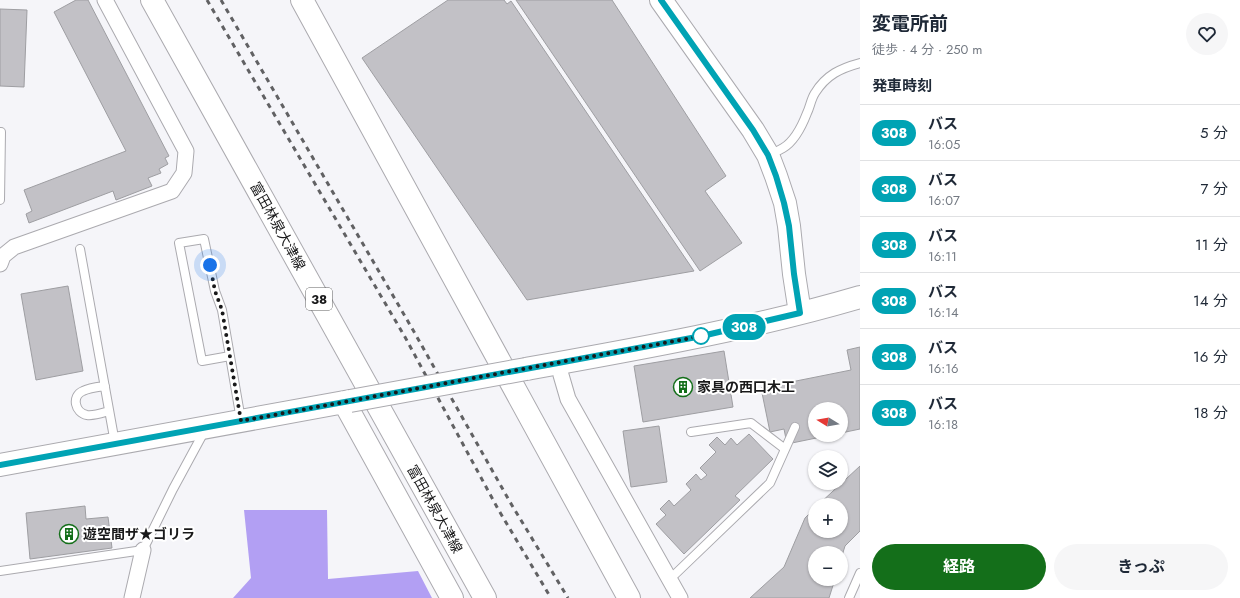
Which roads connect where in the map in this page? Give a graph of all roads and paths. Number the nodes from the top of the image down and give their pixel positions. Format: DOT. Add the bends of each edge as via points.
graph roads {
  1 [pos="105,0"];
  2 [pos="152,0"];
  3 [pos="302,0"];
  4 [pos="662,0"];
  5 [pos="860,63"];
  6 [pos="0,132"];
  7 [pos="768,155"];
  8 [pos="0,200"];
  9 [pos="80,249"];
  10 [pos="1,255"];
  11 [pos="860,297"];
  12 [pos="800,313"];
  13 [pos="230,356"];
  14 [pos="558,363"];
  15 [pos="105,386"];
  16 [pos="347,402"];
  17 [pos="109,411"];
  18 [pos="241,421"];
  19 [pos="795,427"];
  20 [pos="206,428"];
  21 [pos="691,432"];
  22 [pos="115,444"];
  23 [pos="785,448"];
  24 [pos="0,465"];
  25 [pos="143,550"];
  26 [pos="0,571"];
  27 [pos="860,574"];
  28 [pos="669,580"];
  29 [pos="132,598"];
  30 [pos="452,598"];
  31 [pos="485,598"];
  32 [pos="629,598"];
  33 [pos="680,598"];
  34 [pos="849,598"];
  1 -- 10 [label="street" via="186,151 184,173 172,191 14,247"];
  2 -- 31 [label="main road, 富田林泉大津線 / 38"];
  3 -- 32 [label="main road"];
  4 -- 7 [label="main road"];
  5 -- 7 [label="lane" via="847,66 825,80 814,94 796,135 784,148"];
  6 -- 8 [label="lane"];
  7 -- 12 [label="main road" via="789,226"];
  9 -- 15 [label="lane"];
  11 -- 12 [label="main road"];
  12 -- 14 [label="main road" via="702,336"];
  13 -- 13 [label="lane" via="222,310 215,291 204,239 179,243 202,361"];
  13 -- 18 [label="lane"];
  14 -- 16 [label="main road, bridge"];
  14 -- 28 [label="street" via="568,399"];
  15 -- 17 [label="lane"];
  15 -- 17 [label="lane" via="80,392 76,403 79,411 86,415"];
  16 -- 18 [label="main road"];
  16 -- 30 [label="main road"];
  17 -- 22 [label="lane"];
  18 -- 20 [label="main road"];
  19 -- 23 [label="lane"];
  20 -- 22 [label="main road"];
  20 -- 25 [label="lane"];
  21 -- 23 [label="lane" via="751,423"];
  22 -- 24 [label="main road"];
  23 -- 28 [label="lane" via="770,483"];
  25 -- 26 [label="lane"];
  25 -- 29 [label="street"];
  27 -- 34 [label="lane"];
  28 -- 33 [label="street"];
}
